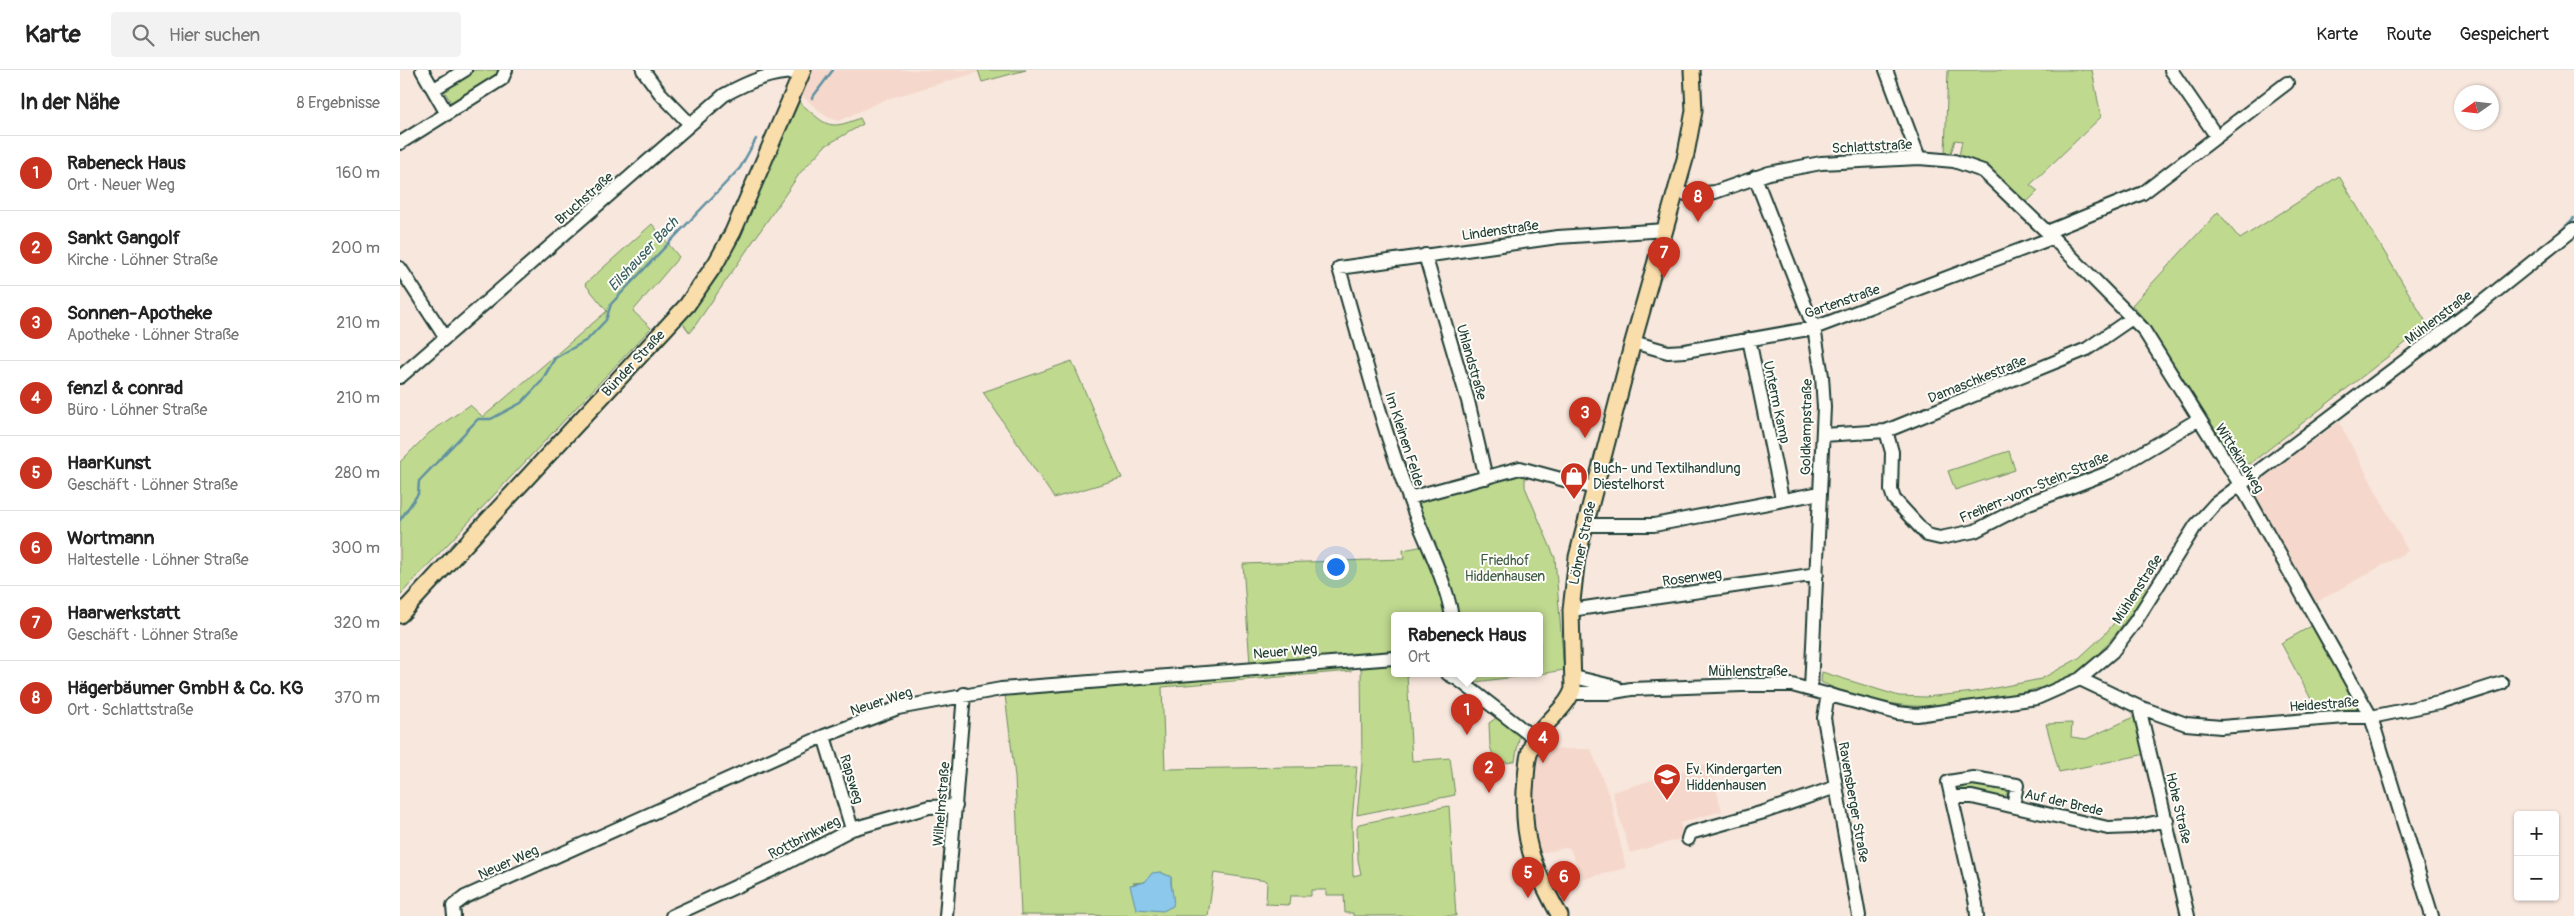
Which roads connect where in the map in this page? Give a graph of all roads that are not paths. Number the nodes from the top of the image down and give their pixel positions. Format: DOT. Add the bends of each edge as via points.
graph roads {
  1 [pos="422,70"];
  2 [pos="465,70"];
  3 [pos="643,70"];
  4 [pos="1692,70"];
  5 [pos="1886,70"];
  6 [pos="2171,70"];
  7 [pos="505,71"];
  8 [pos="802,72"];
  9 [pos="2287,83"];
  10 [pos="434,89"];
  11 [pos="447,114"];
  12 [pos="690,124"];
  13 [pos="2217,137"];
  14 [pos="400,143"];
  15 [pos="1919,158"];
  16 [pos="1755,177"];
  17 [pos="1677,192"];
  18 [pos="2574,229"];
  19 [pos="1666,230"];
  20 [pos="2050,235"];
  21 [pos="1425,255"];
  22 [pos="400,268"];
  23 [pos="1339,268"];
  24 [pos="2132,318"];
  25 [pos="1814,328"];
  26 [pos="445,337"];
  27 [pos="1749,340"];
  28 [pos="1633,342"];
  29 [pos="400,377"];
  30 [pos="2199,419"];
  31 [pos="1886,431"];
  32 [pos="1823,435"];
  33 [pos="1486,478"];
  34 [pos="2240,484"];
  35 [pos="1594,488"];
  36 [pos="1820,493"];
  37 [pos="1409,498"];
  38 [pos="1782,499"];
  39 [pos="1584,525"];
  40 [pos="1817,574"];
  41 [pos="1571,610"];
  42 [pos="1451,612"];
  43 [pos="400,615"];
  44 [pos="1391,658"];
  45 [pos="1456,677"];
  46 [pos="1574,678"];
  47 [pos="2080,679"];
  48 [pos="2502,683"];
  49 [pos="1631,689"];
  50 [pos="1811,689"];
  51 [pos="1572,693"];
  52 [pos="964,694"];
  53 [pos="1828,694"];
  54 [pos="2139,707"];
  55 [pos="2371,717"];
  56 [pos="824,736"];
  57 [pos="1535,739"];
  58 [pos="1836,787"];
  59 [pos="1953,797"];
  60 [pos="956,806"];
  61 [pos="2013,806"];
  62 [pos="2167,820"];
  63 [pos="852,830"];
  64 [pos="1688,839"];
  65 [pos="454,916"];
  66 [pos="672,916"];
  67 [pos="946,916"];
  68 [pos="1560,916"];
  69 [pos="1859,916"];
  70 [pos="1977,916"];
  71 [pos="2188,916"];
  72 [pos="2432,916"];
  1 -- 10 [label="street"];
  2 -- 10 [label="street"];
  3 -- 12 [label="street"];
  4 -- 17 [label="main road, Löhner Straße" via="1692,119"];
  5 -- 15 [label="street"];
  6 -- 13 [label="street"];
  7 -- 11 [label="street" via="502,79"];
  8 -- 12 [label="street, Bruchstraße" via="774,73 751,80 724,96"];
  8 -- 43 [label="main road, Bünder Straße" via="733,232 687,305"];
  9 -- 13 [label="street"];
  10 -- 11 [label="street"];
  11 -- 14 [label="street"];
  12 -- 26 [label="street, Bruchstraße"];
  13 -- 20 [label="street" via="2143,193"];
  15 -- 16 [label="street, Schlattstraße" via="1821,163"];
  15 -- 20 [label="street, Schlattstraße" via="1954,161 1982,172"];
  16 -- 17 [label="street, Schlattstraße" via="1715,192 1690,195"];
  16 -- 25 [label="street, Goldkampstraße"];
  17 -- 19 [label="main road, Löhner Straße"];
  18 -- 34 [label="street, Mühlenstraße" via="2480,304"];
  19 -- 21 [label="street, Lindenstraße" via="1558,237"];
  19 -- 28 [label="main road, Löhner Straße"];
  20 -- 24 [label="street, Wittekindweg"];
  20 -- 25 [label="street, Gartenstraße"];
  21 -- 23 [label="street, Lindenstraße"];
  21 -- 33 [label="street, Uhlandstraße" via="1468,401"];
  22 -- 26 [label="street"];
  23 -- 37 [label="street, Im Kleinen Felde" via="1374,392"];
  24 -- 30 [label="street, Wittekindweg" via="2143,330"];
  24 -- 31 [label="street, Damaschkestraße" via="2087,349"];
  25 -- 27 [label="street, Gartenstraße"];
  25 -- 32 [label="street, Goldkampstraße" via="1822,376"];
  26 -- 29 [label="street, Bruchstraße"];
  27 -- 28 [label="street, Gartenstraße" via="1668,352"];
  27 -- 38 [label="street, Unterm Kamp"];
  28 -- 35 [label="main road, Löhner Straße"];
  30 -- 31 [label="street, Freiherr-vom-Stein-Straße" via="2110,472 2029,504 1975,531 1940,538 1927,535 1894,499 1892,452"];
  30 -- 34 [label="street, Wittekindweg"];
  31 -- 32 [label="street, Damaschkestraße"];
  32 -- 36 [label="street, Goldkampstraße"];
  33 -- 35 [label="street" via="1520,468"];
  33 -- 37 [label="street"];
  34 -- 47 [label="street, Mühlenstraße" via="2196,525 2135,622 2112,652"];
  34 -- 55 [label="street, Wittekindweg"];
  35 -- 39 [label="main road, Löhner Straße"];
  36 -- 38 [label="street"];
  36 -- 40 [label="street, Goldkampstraße"];
  37 -- 42 [label="street, Im Kleinen Felde" via="1440,573"];
  38 -- 39 [label="street" via="1654,525"];
  39 -- 41 [label="main road, Löhner Straße"];
  40 -- 41 [label="street, Rosenweg"];
  40 -- 50 [label="street, Goldkampstraße"];
  41 -- 46 [label="main road, Löhner Straße"];
  44 -- 52 [label="street, Neuer Weg"];
  45 -- 57 [label="street"];
  46 -- 49 [label="street, Mühlenstraße"];
  46 -- 51 [label="main road, Löhner Straße"];
  47 -- 53 [label="street, Mühlenstraße" via="2050,694 2025,701 1917,715 1896,713"];
  47 -- 54 [label="street, Heidestraße"];
  48 -- 55 [label="street" via="2447,700"];
  49 -- 50 [label="street, Mühlenstraße" via="1792,685"];
  49 -- 51 [label="street, Mühlenstraße"];
  50 -- 53 [label="street, Mühlenstraße"];
  51 -- 57 [label="main road"];
  52 -- 56 [label="street, Neuer Weg" via="898,708"];
  52 -- 60 [label="street, Wilhelmstraße"];
  53 -- 58 [label="street, Ravensberger Straße" via="1824,718"];
  54 -- 55 [label="street, Heidestraße" via="2186,724 2221,727"];
  54 -- 62 [label="street, Hohe Straße"];
  55 -- 72 [label="street, Heidestraße"];
  56 -- 63 [label="street, Rapsweg"];
  56 -- 65 [label="street, Neuer Weg" via="465,898 453,906"];
  57 -- 68 [label="main road" via="1527,762 1526,838 1538,877"];
  58 -- 64 [label="street" via="1690,833"];
  58 -- 69 [label="street, Ravensberger Straße"];
  59 -- 61 [label="street, Auf der Brede" via="1972,797"];
  59 -- 61 [label="street, Auf der Brede" via="1948,782 1973,778 1991,780 2017,784"];
  59 -- 70 [label="street, Auf der Brede"];
  60 -- 63 [label="street, Rottbrinkweg" via="930,807"];
  60 -- 67 [label="street, Wilhelmstraße"];
  61 -- 62 [label="street, Auf der Brede" via="2108,828 2134,827"];
  62 -- 71 [label="street, Hohe Straße"];
  63 -- 66 [label="street, Rottbrinkweg"];
}
